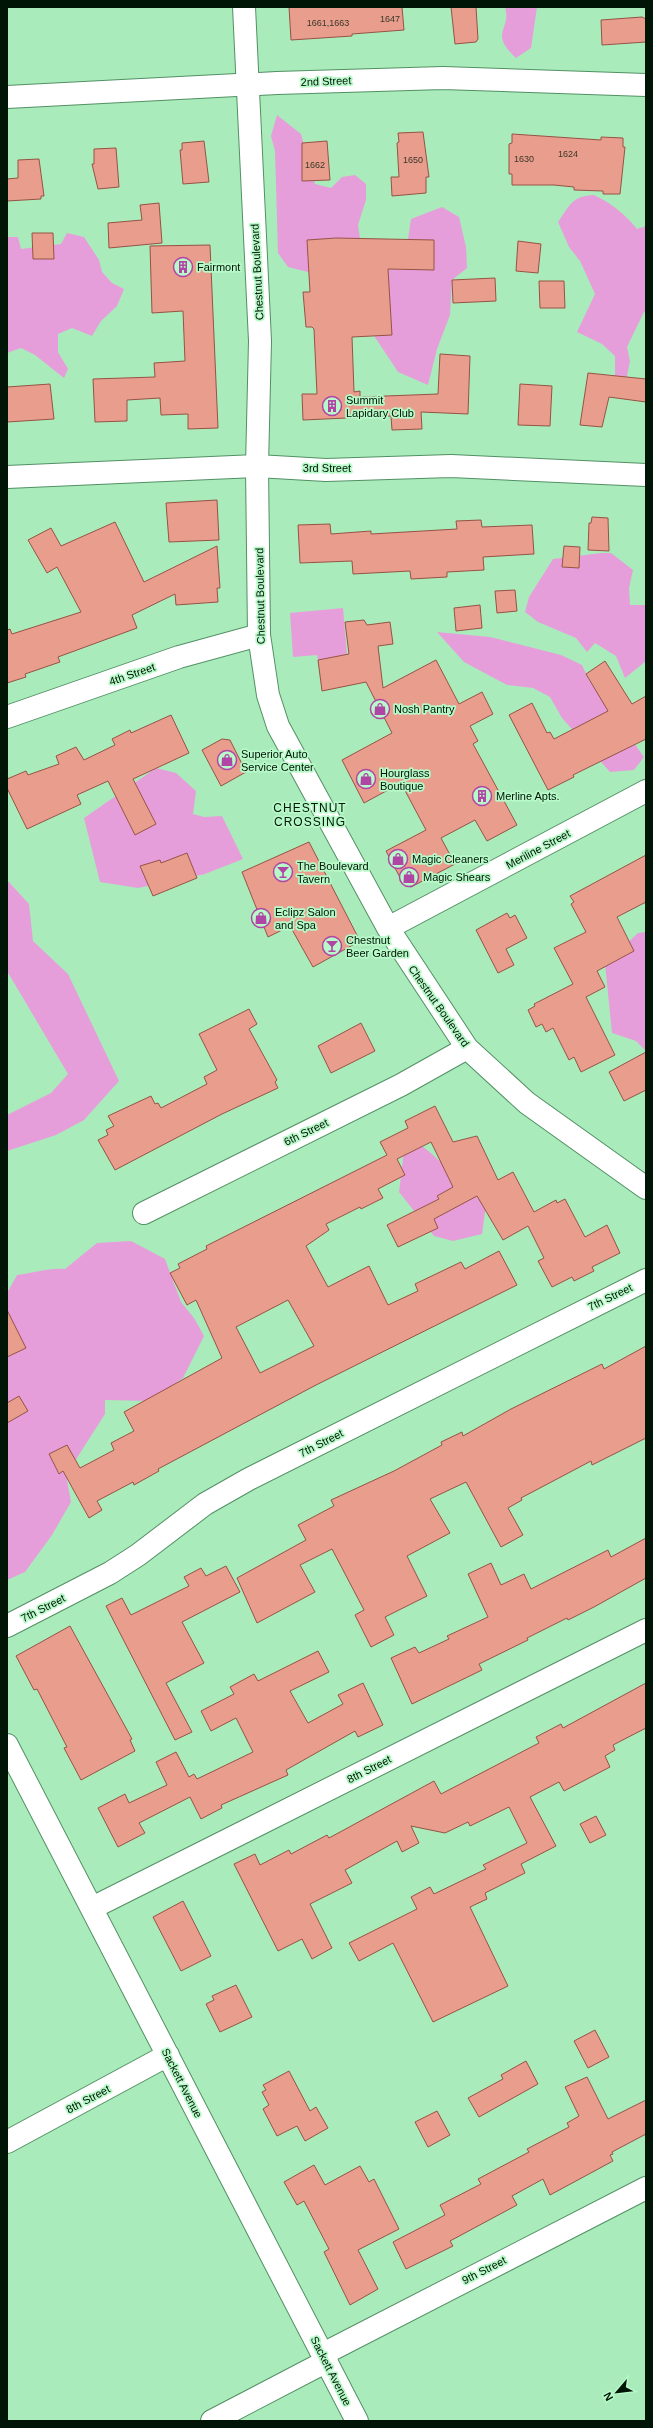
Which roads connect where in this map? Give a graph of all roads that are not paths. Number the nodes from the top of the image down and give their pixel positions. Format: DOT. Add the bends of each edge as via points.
graph roads {
  1 [pos="244,7"];
  2 [pos="246,84"];
  3 [pos="646,85"];
  4 [pos="7,97"];
  5 [pos="257,466"];
  6 [pos="646,475"];
  7 [pos="7,477"];
  8 [pos="259,636"];
  9 [pos="7,717"];
  10 [pos="646,791"];
  11 [pos="388,928"];
  12 [pos="467,1048"];
  13 [pos="646,1188"];
  14 [pos="144,1213"];
  15 [pos="646,1280"];
  16 [pos="7,1626"];
  17 [pos="646,1630"];
  18 [pos="8,1750"];
  19 [pos="92,1908"];
  20 [pos="168,2055"];
  21 [pos="7,2142"];
  22 [pos="646,2188"];
  23 [pos="325,2358"];
  24 [pos="212,2421"];
  25 [pos="357,2421"];
  1 -- 2 [label="street, Chestnut Boulevard"];
  2 -- 3 [label="street, 2nd Street" via="443,78"];
  2 -- 4 [label="street, 2nd Street"];
  2 -- 5 [label="street, Chestnut Boulevard" via="260,341"];
  5 -- 6 [label="street, 3rd Street" via="326,470 455,466"];
  5 -- 7 [label="street, 3rd Street"];
  5 -- 8 [label="street, Chestnut Boulevard"];
  8 -- 9 [label="street, 4th Street" via="179,657"];
  8 -- 11 [label="street, Chestnut Boulevard" via="268,696 278,726"];
  10 -- 11 [label="street, Meriline Street"];
  11 -- 12 [label="street, Chestnut Boulevard"];
  12 -- 13 [label="street, Chestnut Boulevard" via="527,1103"];
  12 -- 14 [label="street, 6th Street" via="401,1085"];
  15 -- 16 [label="street, 7th Street" via="249,1479 205,1504 110,1573"];
  17 -- 19 [label="street, 8th Street"];
  18 -- 19 [label="street, Sackett Avenue"];
  19 -- 20 [label="street, Sackett Avenue"];
  20 -- 21 [label="street, 8th Street"];
  20 -- 23 [label="street, Sackett Avenue"];
  22 -- 23 [label="street, 9th Street"];
  23 -- 24 [label="street, 9th Street"];
  23 -- 25 [label="street, Sackett Avenue"];
}
